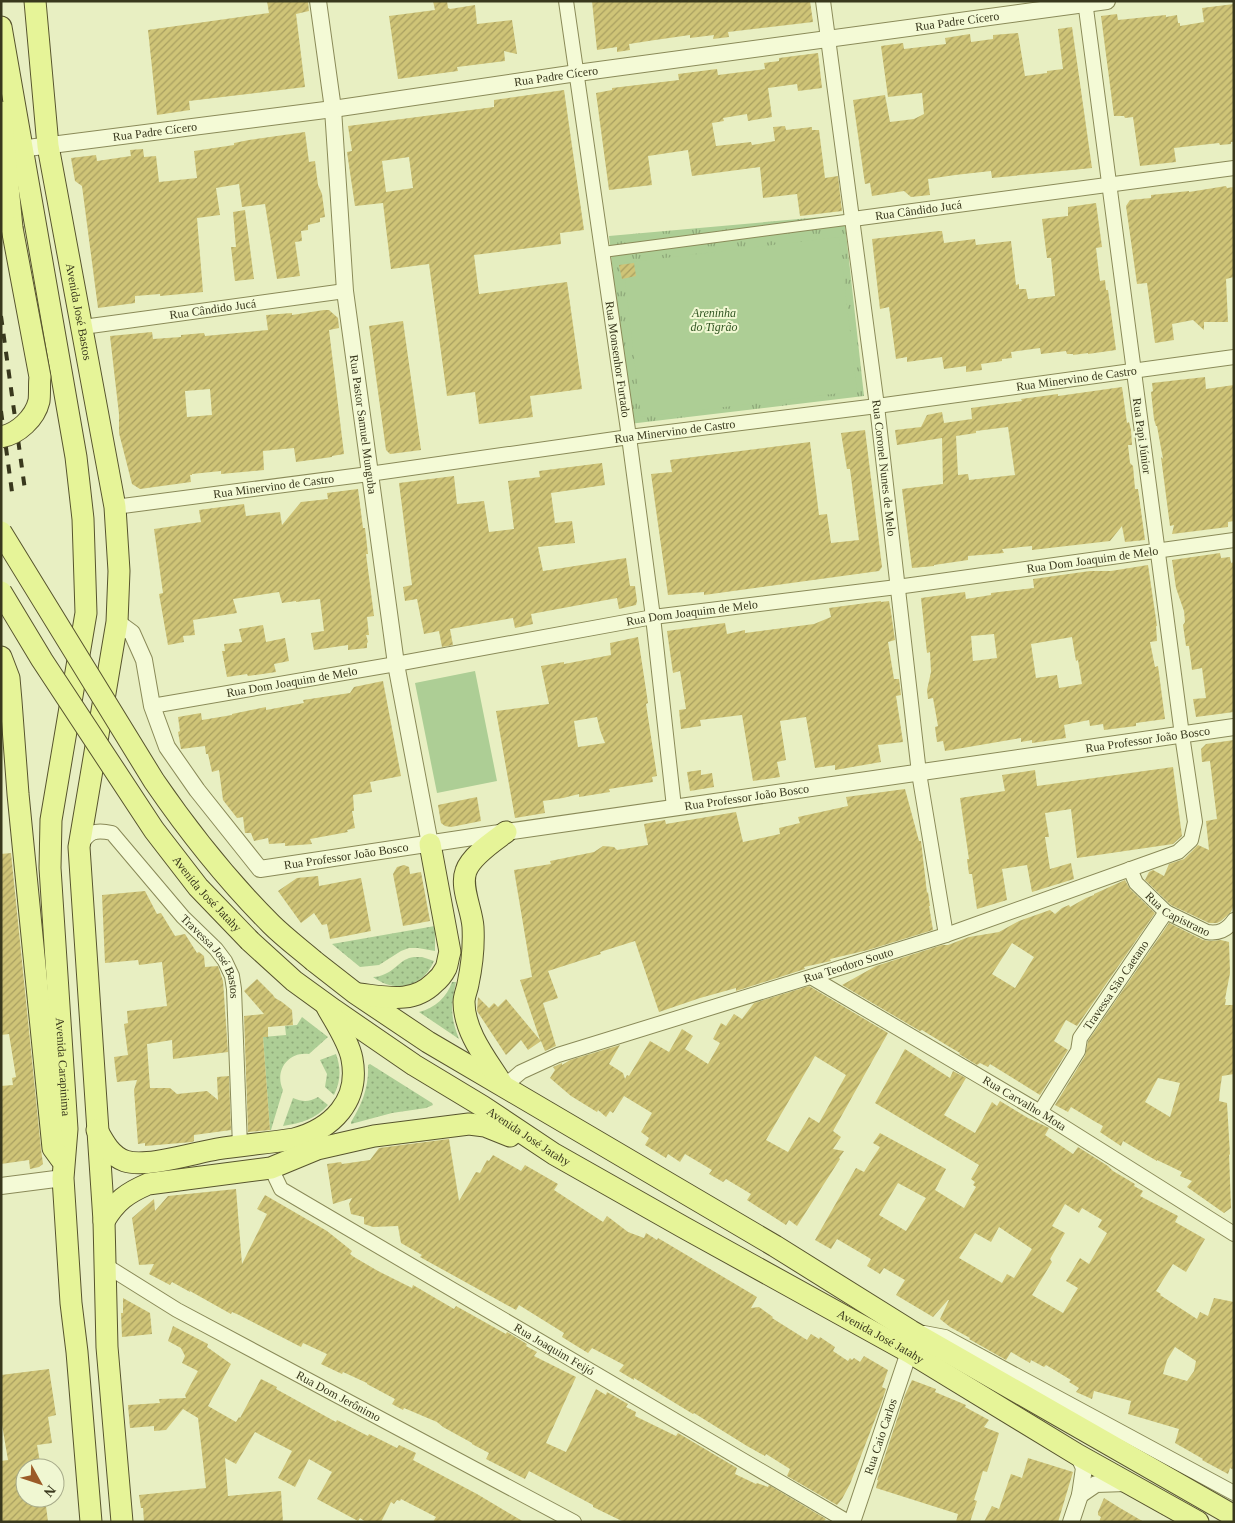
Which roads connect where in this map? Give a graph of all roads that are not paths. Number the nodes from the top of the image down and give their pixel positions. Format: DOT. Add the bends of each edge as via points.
graph roads {
  1 [pos="35,1"];
  2 [pos="318,1"];
  3 [pos="566,1"];
  4 [pos="823,1"];
  5 [pos="1107,1"];
  6 [pos="1085,3"];
  7 [pos="1,27"];
  8 [pos="828,40"];
  9 [pos="577,73"];
  10 [pos="333,109"];
  11 [pos="1,112"];
  12 [pos="48,146"];
  13 [pos="14,149"];
  14 [pos="1234,168"];
  15 [pos="1109,184"];
  16 [pos="853,220"];
  17 [pos="603,252"];
  18 [pos="344,291"];
  19 [pos="82,327"];
  20 [pos="1234,357"];
  21 [pos="1133,371"];
  22 [pos="877,406"];
  23 [pos="1,437"];
  24 [pos="629,437"];
  25 [pos="369,474"];
  26 [pos="115,507"];
  27 [pos="1,532"];
  28 [pos="1234,540"];
  29 [pos="1157,550"];
  30 [pos="896,587"];
  31 [pos="1,592"];
  32 [pos="653,617"];
  33 [pos="117,622"];
  34 [pos="1,657"];
  35 [pos="396,664"];
  36 [pos="152,706"];
  37 [pos="1234,727"];
  38 [pos="1182,735"];
  39 [pos="919,773"];
  40 [pos="674,807"];
  41 [pos="506,832"];
  42 [pos="1191,840"];
  43 [pos="430,844"];
  44 [pos="79,847"];
  45 [pos="1130,869"];
  46 [pos="1166,912"];
  47 [pos="1234,920"];
  48 [pos="946,935"];
  49 [pos="811,978"];
  50 [pos="355,993"];
  51 [pos="326,1004"];
  52 [pos="503,1087"];
  53 [pos="1040,1112"];
  54 [pos="97,1130"];
  55 [pos="240,1146"];
  56 [pos="554,1154"];
  57 [pos="271,1168"];
  58 [pos="64,1170"];
  59 [pos="1,1186"];
  60 [pos="104,1221"];
  61 [pos="1234,1234"];
  62 [pos="105,1265"];
  63 [pos="911,1330"];
  64 [pos="909,1352"];
  65 [pos="1078,1455"];
  66 [pos="1128,1483"];
  67 [pos="1234,1492"];
  68 [pos="1080,1495"];
  69 [pos="1234,1516"];
  70 [pos="91,1522"];
  71 [pos="122,1522"];
  72 [pos="574,1522"];
  73 [pos="848,1522"];
  74 [pos="852,1522"];
  75 [pos="1072,1522"];
  76 [pos="1198,1522"];
  1 -- 12 [label="main road, Avenida José Bastos"];
  2 -- 10 [label="street, Rua Pastor Samuel Munguba"];
  3 -- 9 [label="street, Rua Monsenhor Furtado"];
  4 -- 8 [label="street, Rua Coronel Nunes de Melo"];
  5 -- 6 [label="street, Rua Padre Cícero"];
  6 -- 8 [label="street, Rua Padre Cícero"];
  6 -- 15 [label="street, Rua Papi Júnior"];
  7 -- 13 [label="main road"];
  8 -- 9 [label="street, Rua Padre Cícero"];
  8 -- 16 [label="street, Rua Coronel Nunes de Melo"];
  9 -- 10 [label="street, Rua Padre Cícero"];
  9 -- 17 [label="street, Rua Monsenhor Furtado"];
  10 -- 12 [label="street, Rua Padre Cícero"];
  10 -- 18 [label="street, Rua Pastor Samuel Munguba"];
  11 -- 13 [label="main road"];
  12 -- 13 [label="street, Rua Padre Cícero"];
  12 -- 19 [label="main road, Avenida José Bastos"];
  13 -- 23 [label="main road, bridge" via="12,228 40,377 39,401 21,428"];
  13 -- 58 [label="main road, Avenida Carapinima" via="76,457 83,518 86,613 51,820 50,868 67,1128"];
  14 -- 15 [label="street, Rua Cândido Jucá"];
  15 -- 16 [label="street, Rua Cândido Jucá"];
  15 -- 21 [label="street, Rua Papi Júnior"];
  16 -- 17 [label="street, Rua Cândido Jucá"];
  16 -- 22 [label="street, Rua Coronel Nunes de Melo"];
  17 -- 24 [label="street, Rua Monsenhor Furtado"];
  18 -- 19 [label="street, Rua Cândido Jucá"];
  18 -- 25 [label="street, Rua Pastor Samuel Munguba"];
  19 -- 26 [label="main road, Avenida José Bastos"];
  20 -- 21 [label="street, Rua Minervino de Castro"];
  21 -- 22 [label="street, Rua Minervino de Castro"];
  21 -- 29 [label="street, Rua Papi Júnior"];
  22 -- 24 [label="street, Rua Minervino de Castro"];
  22 -- 30 [label="street, Rua Coronel Nunes de Melo"];
  24 -- 25 [label="street, Rua Minervino de Castro"];
  24 -- 32 [label="street, Rua Monsenhor Furtado"];
  25 -- 26 [label="street, Rua Minervino de Castro"];
  25 -- 35 [label="street, Rua Pastor Samuel Munguba"];
  26 -- 33 [label="main road, Avenida José Bastos" via="119,571"];
  27 -- 50 [label="main road, Avenida José Jatahy, bridge" via="149,773 205,852 272,925"];
  28 -- 29 [label="street, Rua Dom Joaquim de Melo"];
  29 -- 30 [label="street, Rua Dom Joaquim de Melo"];
  29 -- 38 [label="street, Rua Papi Júnior"];
  30 -- 32 [label="street, Rua Dom Joaquim de Melo"];
  30 -- 39 [label="street, Rua Coronel Nunes de Melo"];
  31 -- 51 [label="main road, Avenida José Jatahy, bridge" via="154,830 198,886 294,981"];
  32 -- 35 [label="street, Rua Dom Joaquim de Melo"];
  32 -- 40 [label="street, Rua Monsenhor Furtado"];
  33 -- 36 [label="street" via="132,633 144,660"];
  33 -- 44 [label="main road"];
  34 -- 58 [label="main road" via="9,678 53,1148"];
  35 -- 36 [label="street, Rua Dom Joaquim de Melo"];
  35 -- 43 [label="street, Rua Pastor Samuel Munguba"];
  36 -- 43 [label="street, Rua Professor João Bosco" via="167,747 260,869"];
  37 -- 38 [label="street, Rua Professor João Bosco"];
  38 -- 39 [label="street, Rua Professor João Bosco"];
  38 -- 42 [label="street, Rua Papi Júnior" via="1195,822"];
  39 -- 40 [label="street, Rua Professor João Bosco"];
  39 -- 48 [label="street, Rua Coronel Nunes de Melo"];
  40 -- 41 [label="street, Rua Professor João Bosco"];
  41 -- 43 [label="street, Rua Professor João Bosco"];
  41 -- 52 [label="main road" via="475,856 466,871 465,887 473,928 473,954 464,1001 465,1014 473,1036"];
  42 -- 45 [label="street, Rua Teodoro Souto" via="1178,852"];
  43 -- 50 [label="main road" via="450,952 446,968 430,987 416,995 400,998"];
  44 -- 54 [label="main road"];
  44 -- 55 [label="street, Travessa José Bastos" via="87,836 100,831 112,834 225,961 234,989"];
  45 -- 46 [label="street, Rua Capistrano" via="1136,883"];
  45 -- 48 [label="street, Rua Teodoro Souto"];
  46 -- 47 [label="street, Rua Capistrano" via="1214,933 1229,927"];
  46 -- 53 [label="street, Travessa São Caetano" via="1080,1038 1078,1051"];
  48 -- 49 [label="street, Rua Teodoro Souto"];
  49 -- 52 [label="street, Rua Teodoro Souto" via="558,1055 521,1072"];
  49 -- 53 [label="street, Rua Carvalho Mota"];
  50 -- 52 [label="main road, Avenida José Jatahy"];
  51 -- 55 [label="main road" via="352,1058 351,1092 346,1103 332,1120 306,1136"];
  51 -- 56 [label="main road, Avenida José Jatahy" via="414,1065"];
  52 -- 63 [label="main road, Avenida José Jatahy"];
  53 -- 61 [label="street, Rua Carvalho Mota"];
  54 -- 55 [label="main road" via="106,1147 117,1157 142,1164"];
  54 -- 60 [label="main road"];
  56 -- 57 [label="main road" via="485,1126 469,1124 374,1136 317,1149"];
  56 -- 64 [label="main road, Avenida José Jatahy"];
  57 -- 60 [label="main road" via="148,1184 121,1198"];
  57 -- 73 [label="street, Rua Joaquim Feijó" via="281,1189"];
  58 -- 59 [label="street"];
  58 -- 70 [label="main road, Avenida Carapinima" via="71,1303"];
  60 -- 62 [label="main road"];
  62 -- 71 [label="main road" via="107,1347"];
  62 -- 72 [label="street, Rua Dom Jerônimo" via="177,1310"];
  63 -- 67 [label="street, Avenida José Jatahy" via="945,1337"];
  63 -- 69 [label="main road, Avenida José Jatahy"];
  64 -- 65 [label="main road, Avenida José Jatahy"];
  64 -- 74 [label="street, Rua Caio Carlos"];
  65 -- 66 [label="main road, Avenida José Jatahy"];
  65 -- 68 [label="street" via="1084,1468"];
  66 -- 68 [label="street" via="1096,1484"];
  66 -- 76 [label="main road, Avenida José Jatahy"];
  68 -- 75 [label="street"];
}
